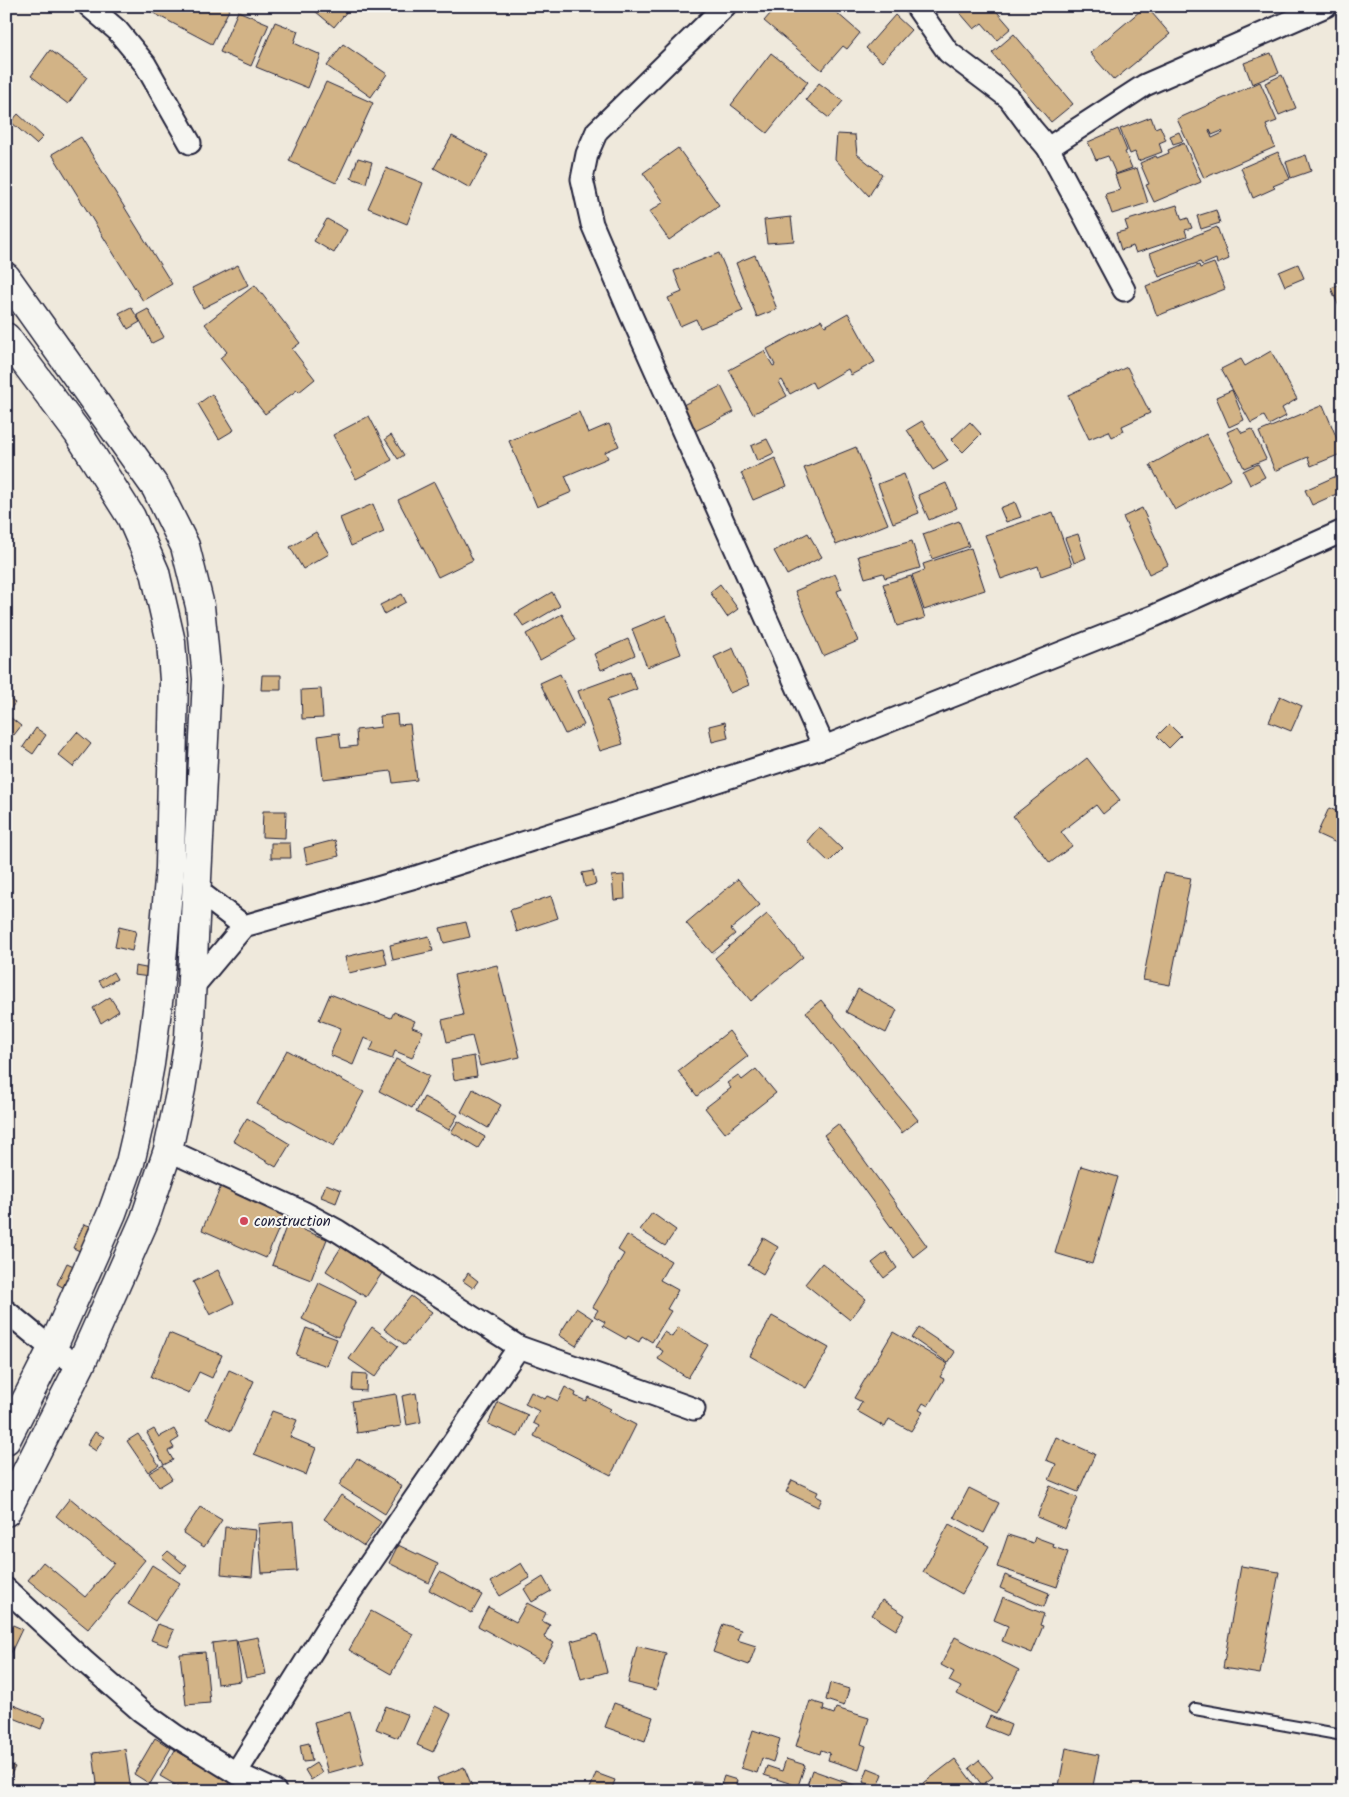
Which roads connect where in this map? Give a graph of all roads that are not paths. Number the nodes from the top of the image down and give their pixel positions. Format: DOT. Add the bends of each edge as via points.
graph roads {
  1 [pos="89,6"];
  2 [pos="725,6"];
  3 [pos="916,6"];
  4 [pos="1326,6"];
  5 [pos="190,144"];
  6 [pos="1048,148"];
  7 [pos="6,277"];
  8 [pos="1124,290"];
  9 [pos="6,337"];
  10 [pos="130,450"];
  11 [pos="101,469"];
  12 [pos="1343,531"];
  13 [pos="824,747"];
  14 [pos="197,890"];
  15 [pos="244,926"];
  16 [pos="192,988"];
  17 [pos="168,1150"];
  18 [pos="6,1312"];
  19 [pos="519,1347"];
  20 [pos="52,1348"];
  21 [pos="80,1366"];
  22 [pos="694,1410"];
  23 [pos="6,1440"];
  24 [pos="6,1512"];
  25 [pos="6,1588"];
  26 [pos="1195,1709"];
  27 [pos="1343,1735"];
  28 [pos="236,1773"];
  29 [pos="275,1791"];
  1 -- 5 [label="street" via="117,30 145,64"];
  2 -- 13 [label="street" via="598,131 587,154 582,179 592,224"];
  3 -- 6 [label="street" via="948,52 1009,98"];
  4 -- 6 [label="street" via="1145,84"];
  6 -- 8 [label="street"];
  7 -- 10 [label="street"];
  9 -- 11 [label="street" via="78,432"];
  10 -- 11 [label="street"];
  10 -- 14 [label="street" via="156,488 185,546 200,606 207,679"];
  11 -- 20 [label="street" via="131,516 155,572 171,642 174,680 170,868 159,994 140,1124 112,1213"];
  12 -- 13 [label="street" via="1154,616"];
  13 -- 15 [label="street" via="420,876"];
  14 -- 15 [label="street"];
  14 -- 16 [label="street"];
  15 -- 16 [label="street"];
  16 -- 17 [label="street" via="183,1081"];
  17 -- 19 [label="street" via="338,1231"];
  17 -- 21 [label="street" via="145,1219"];
  18 -- 20 [label="street"];
  19 -- 22 [label="street"];
  19 -- 28 [label="street" via="336,1614"];
  20 -- 21 [label="street"];
  20 -- 23 [label="street"];
  21 -- 24 [label="street"];
  25 -- 28 [label="street" via="141,1711"];
  26 -- 27 [label="lane"];
  28 -- 29 [label="street"];
}
